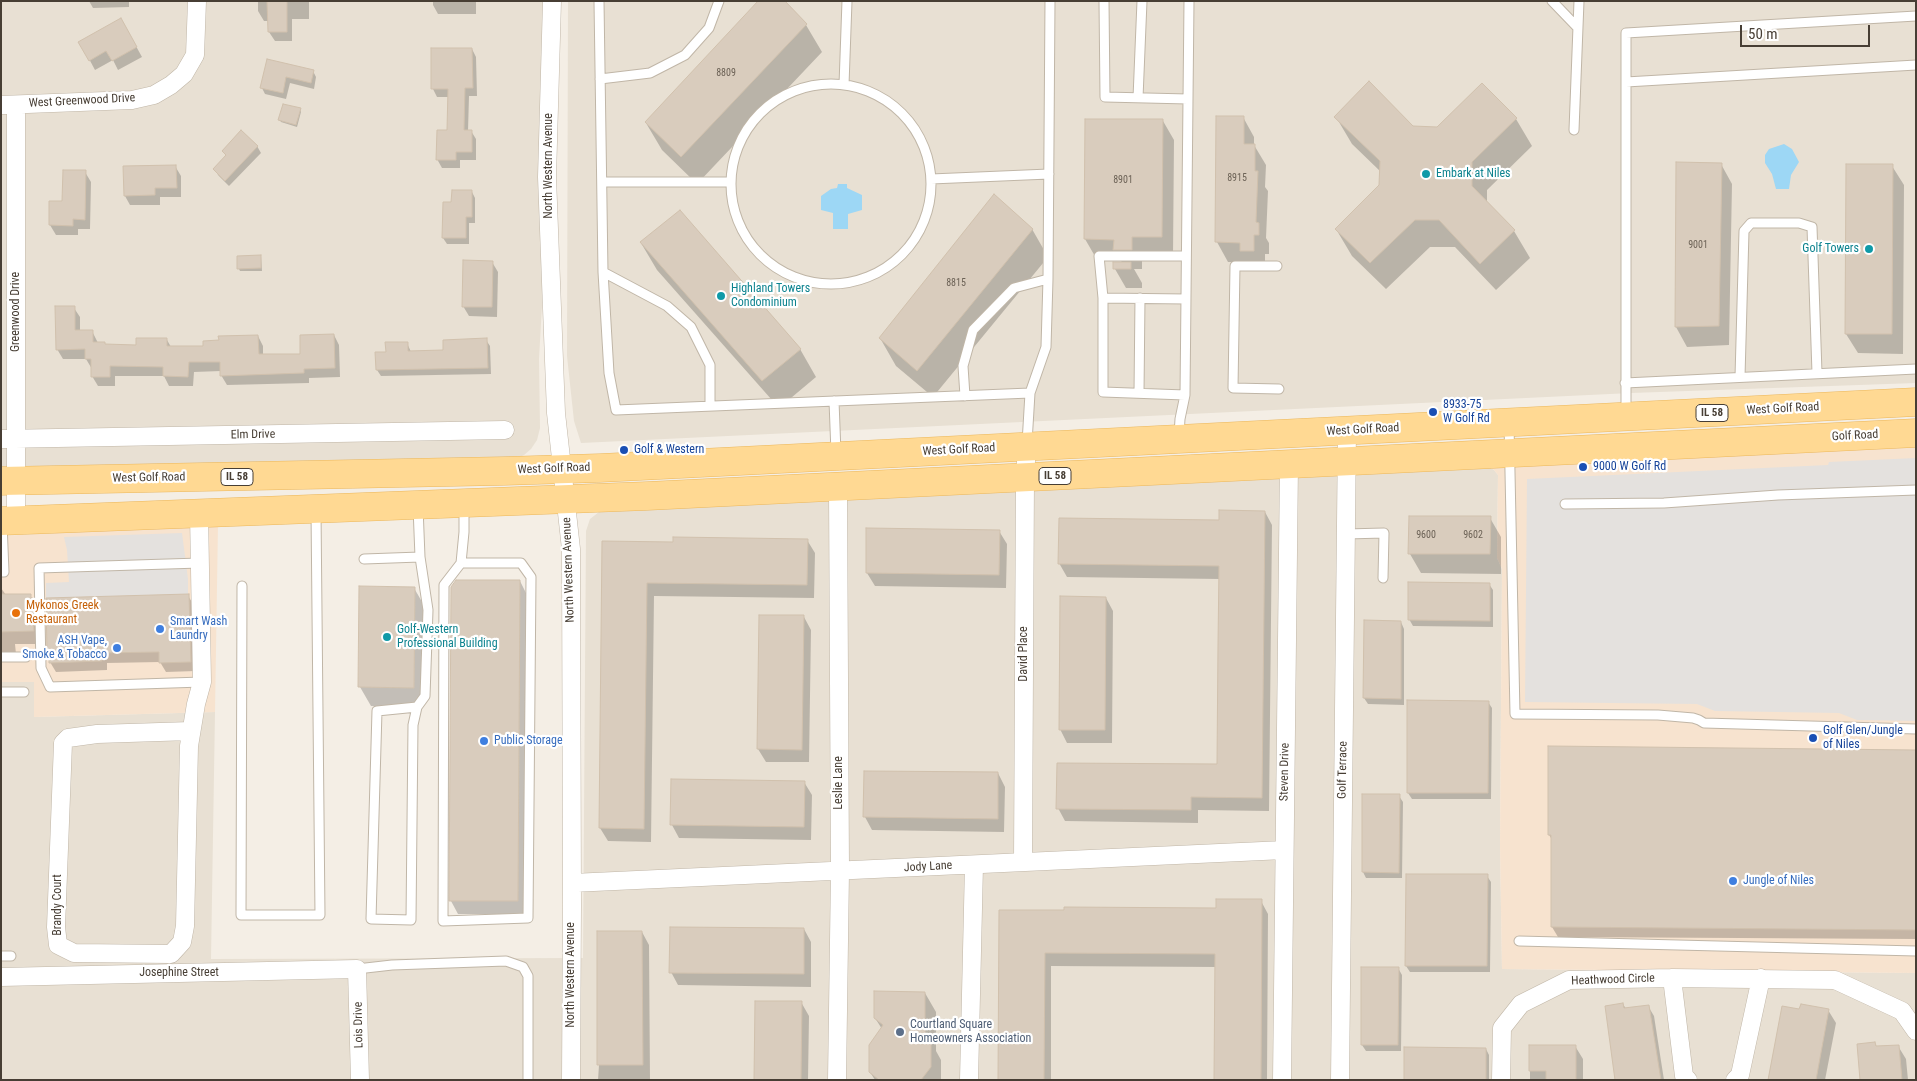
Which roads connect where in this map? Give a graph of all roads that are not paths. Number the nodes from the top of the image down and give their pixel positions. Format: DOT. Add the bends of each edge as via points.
graph roads {
  1 [pos="197,1"];
  2 [pos="552,1"];
  3 [pos="599,1"];
  4 [pos="719,1"];
  5 [pos="847,1"];
  6 [pos="1050,1"];
  7 [pos="1104,1"];
  8 [pos="1142,1"];
  9 [pos="1189,1"];
  10 [pos="1552,1"];
  11 [pos="1579,1"];
  12 [pos="1916,16"];
  13 [pos="1578,28"];
  14 [pos="1916,65"];
  15 [pos="600,79"];
  16 [pos="1626,82"];
  17 [pos="844,85"];
  18 [pos="1138,98"];
  19 [pos="1188,99"];
  20 [pos="9,105"];
  21 [pos="1574,130"];
  22 [pos="1049,174"];
  23 [pos="931,179"];
  24 [pos="602,182"];
  25 [pos="731,182"];
  26 [pos="1186,256"];
  27 [pos="1277,266"];
  28 [pos="603,272"];
  29 [pos="1048,280"];
  30 [pos="1102,298"];
  31 [pos="1140,298"];
  32 [pos="1186,299"];
  33 [pos="1916,369"];
  34 [pos="1817,374"];
  35 [pos="1740,377"];
  36 [pos="1625,383"];
  37 [pos="1279,388"];
  38 [pos="1030,393"];
  39 [pos="1139,393"];
  40 [pos="1185,395"];
  41 [pos="965,396"];
  42 [pos="834,401"];
  43 [pos="1916,402"];
  44 [pos="710,406"];
  45 [pos="1626,417"];
  46 [pos="1509,423"];
  47 [pos="505,430"];
  48 [pos="1346,431"];
  49 [pos="1916,433"];
  50 [pos="8,439"];
  51 [pos="1179,439"];
  52 [pos="1027,446"];
  53 [pos="1509,453"];
  54 [pos="836,456"];
  55 [pos="1346,461"];
  56 [pos="1288,464"];
  57 [pos="562,469"];
  58 [pos="1024,477"];
  59 [pos="9,481"];
  60 [pos="838,486"];
  61 [pos="1916,490"];
  62 [pos="566,500"];
  63 [pos="464,503"];
  64 [pos="418,504"];
  65 [pos="1566,504"];
  66 [pos="316,508"];
  67 [pos="199,512"];
  68 [pos="6,520"];
  69 [pos="1346,534"];
  70 [pos="420,557"];
  71 [pos="364,559"];
  72 [pos="200,563"];
  73 [pos="461,564"];
  74 [pos="1,572"];
  75 [pos="1383,578"];
  76 [pos="242,586"];
  77 [pos="1,657"];
  78 [pos="26,657"];
  79 [pos="202,682"];
  80 [pos="1,692"];
  81 [pos="24,692"];
  82 [pos="417,707"];
  83 [pos="1916,729"];
  84 [pos="191,731"];
  85 [pos="1284,850"];
  86 [pos="1023,862"];
  87 [pos="974,865"];
  88 [pos="840,871"];
  89 [pos="572,883"];
  90 [pos="1519,941"];
  91 [pos="1916,951"];
  92 [pos="1,956"];
  93 [pos="12,956"];
  94 [pos="357,969"];
  95 [pos="1,977"];
  96 [pos="1672,978"];
  97 [pos="1761,978"];
  98 [pos="1916,1031"];
  99 [pos="360,1080"];
  100 [pos="528,1080"];
  101 [pos="571,1080"];
  102 [pos="837,1080"];
  103 [pos="969,1080"];
  104 [pos="1282,1080"];
  105 [pos="1340,1080"];
  106 [pos="1501,1080"];
  107 [pos="1688,1080"];
  108 [pos="1735,1080"];
  1 -- 20 [label="street, West Greenwood Drive" via="195,54 184,74 154,95 132,100"];
  2 -- 57 [label="street, North Western Avenue" via="547,177 556,412"];
  3 -- 15 [label="lane"];
  4 -- 15 [label="lane" via="709,28 685,55 650,73"];
  5 -- 17 [label="lane"];
  6 -- 22 [label="lane"];
  7 -- 18 [label="lane" via="1105,97"];
  8 -- 18 [label="lane"];
  9 -- 19 [label="lane"];
  10 -- 13 [label="lane"];
  11 -- 13 [label="lane"];
  12 -- 16 [label="lane" via="1626,33"];
  13 -- 21 [label="lane"];
  14 -- 16 [label="lane"];
  15 -- 24 [label="lane"];
  16 -- 36 [label="lane"];
  17 -- 23 [label="lane" via="865,90 889,102 918,131 929,161"];
  17 -- 25 [label="lane" via="810,86 779,99 754,120 737,149"];
  18 -- 19 [label="lane"];
  19 -- 26 [label="lane"];
  20 -- 50 [label="street, Greenwood Drive"];
  22 -- 23 [label="lane"];
  22 -- 29 [label="lane"];
  23 -- 25 [label="lane" via="928,211 914,240 892,264 864,279 832,284 800,280 772,265 749,242 735,214"];
  24 -- 25 [label="lane"];
  24 -- 28 [label="lane"];
  26 -- 30 [label="lane" via="1099,256"];
  26 -- 32 [label="lane"];
  27 -- 37 [label="lane" via="1235,266 1233,388"];
  28 -- 44 [label="lane" via="667,306 691,327 710,365"];
  28 -- 44 [label="lane" via="609,374 616,410"];
  29 -- 38 [label="lane" via="1046,348"];
  29 -- 41 [label="lane" via="1014,288 973,330 963,366"];
  30 -- 31 [label="lane"];
  30 -- 39 [label="lane" via="1103,392"];
  31 -- 32 [label="lane"];
  31 -- 39 [label="lane"];
  32 -- 40 [label="lane"];
  33 -- 34 [label="lane"];
  34 -- 35 [label="lane"];
  34 -- 35 [label="lane" via="1812,228 1799,223 1751,223 1744,232"];
  35 -- 36 [label="lane"];
  36 -- 45 [label="lane"];
  38 -- 41 [label="lane"];
  38 -- 52 [label="lane"];
  39 -- 40 [label="lane"];
  40 -- 51 [label="lane"];
  41 -- 42 [label="lane"];
  42 -- 44 [label="lane"];
  42 -- 54 [label="lane"];
  43 -- 45 [label="main road, West Golf Road / IL 58"];
  45 -- 46 [label="main road, West Golf Road / IL 58"];
  46 -- 48 [label="main road, West Golf Road / IL 58"];
  46 -- 53 [label="lane"];
  47 -- 50 [label="street, Elm Drive"];
  48 -- 51 [label="main road, West Golf Road / IL 58"];
  48 -- 55 [label="street, Golf Terrace"];
  49 -- 53 [label="main road, Golf Road / IL 58"];
  50 -- 59 [label="street, Greenwood Drive"];
  51 -- 52 [label="main road, West Golf Road / IL 58"];
  52 -- 54 [label="main road, West Golf Road / IL 58"];
  52 -- 58 [label="street, David Place"];
  53 -- 55 [label="main road, IL 58"];
  53 -- 83 [label="lane" via="1515,714 1658,715 1693,718 1704,723"];
  54 -- 57 [label="main road, West Golf Road / IL 58"];
  55 -- 56 [label="main road, IL 58"];
  55 -- 69 [label="street, Golf Terrace"];
  56 -- 58 [label="main road, IL 58"];
  56 -- 85 [label="street, Steven Drive"];
  57 -- 59 [label="main road, West Golf Road / IL 58"];
  57 -- 62 [label="street, North Western Avenue"];
  58 -- 60 [label="main road, IL 58"];
  58 -- 86 [label="street, David Place"];
  59 -- 68 [label="street, Greenwood Drive"];
  60 -- 62 [label="main road, IL 58"];
  60 -- 88 [label="street, Leslie Lane"];
  61 -- 65 [label="lane" via="1664,503"];
  62 -- 63 [label="main road, IL 58"];
  62 -- 89 [label="street, North Western Avenue" via="571,549"];
  63 -- 64 [label="main road, IL 58"];
  63 -- 73 [label="lane"];
  64 -- 66 [label="main road, IL 58"];
  64 -- 70 [label="lane"];
  66 -- 67 [label="main road, IL 58"];
  66 -- 76 [label="lane" via="320,915 241,915"];
  67 -- 68 [label="main road, IL 58"];
  67 -- 72 [label="street, Brandy Court"];
  68 -- 74 [label="lane" via="4,572"];
  69 -- 75 [label="lane" via="1384,533"];
  69 -- 105 [label="street, Golf Terrace"];
  70 -- 71 [label="lane"];
  70 -- 82 [label="lane" via="428,610 426,696"];
  72 -- 79 [label="street, Brandy Court"];
  72 -- 79 [label="lane" via="39,568 40,668 50,687"];
  73 -- 73 [label="lane" via="444,585 443,921 528,918 532,577 521,563"];
  77 -- 78 [label="lane"];
  79 -- 84 [label="street, Brandy Court"];
  80 -- 81 [label="lane"];
  82 -- 82 [label="lane" via="413,725 412,920 371,919 376,711"];
  84 -- 84 [label="street, Brandy Court" via="182,942 171,954 74,953 58,944 63,743 68,738 97,734"];
  85 -- 86 [label="street, Jody Lane"];
  85 -- 104 [label="street, Steven Drive"];
  86 -- 87 [label="street, Jody Lane"];
  87 -- 88 [label="street, Jody Lane"];
  87 -- 103 [label="street"];
  88 -- 89 [label="street, Jody Lane"];
  88 -- 102 [label="street, Leslie Lane"];
  89 -- 101 [label="street, North Western Avenue"];
  90 -- 91 [label="lane"];
  92 -- 93 [label="lane"];
  94 -- 95 [label="street, Josephine Street"];
  94 -- 99 [label="street, Lois Drive"];
  94 -- 100 [label="lane" via="392,964 506,961 523,967 528,976"];
  96 -- 97 [label="street, Heathwood Circle"];
  96 -- 106 [label="street, Heathwood Circle" via="1569,980 1521,1004 1502,1028"];
  96 -- 107 [label="street, Heathwood Circle" via="1684,1076"];
  97 -- 98 [label="street, Heathwood Circle" via="1835,980 1902,1011"];
  97 -- 108 [label="street" via="1740,1075"];
}
